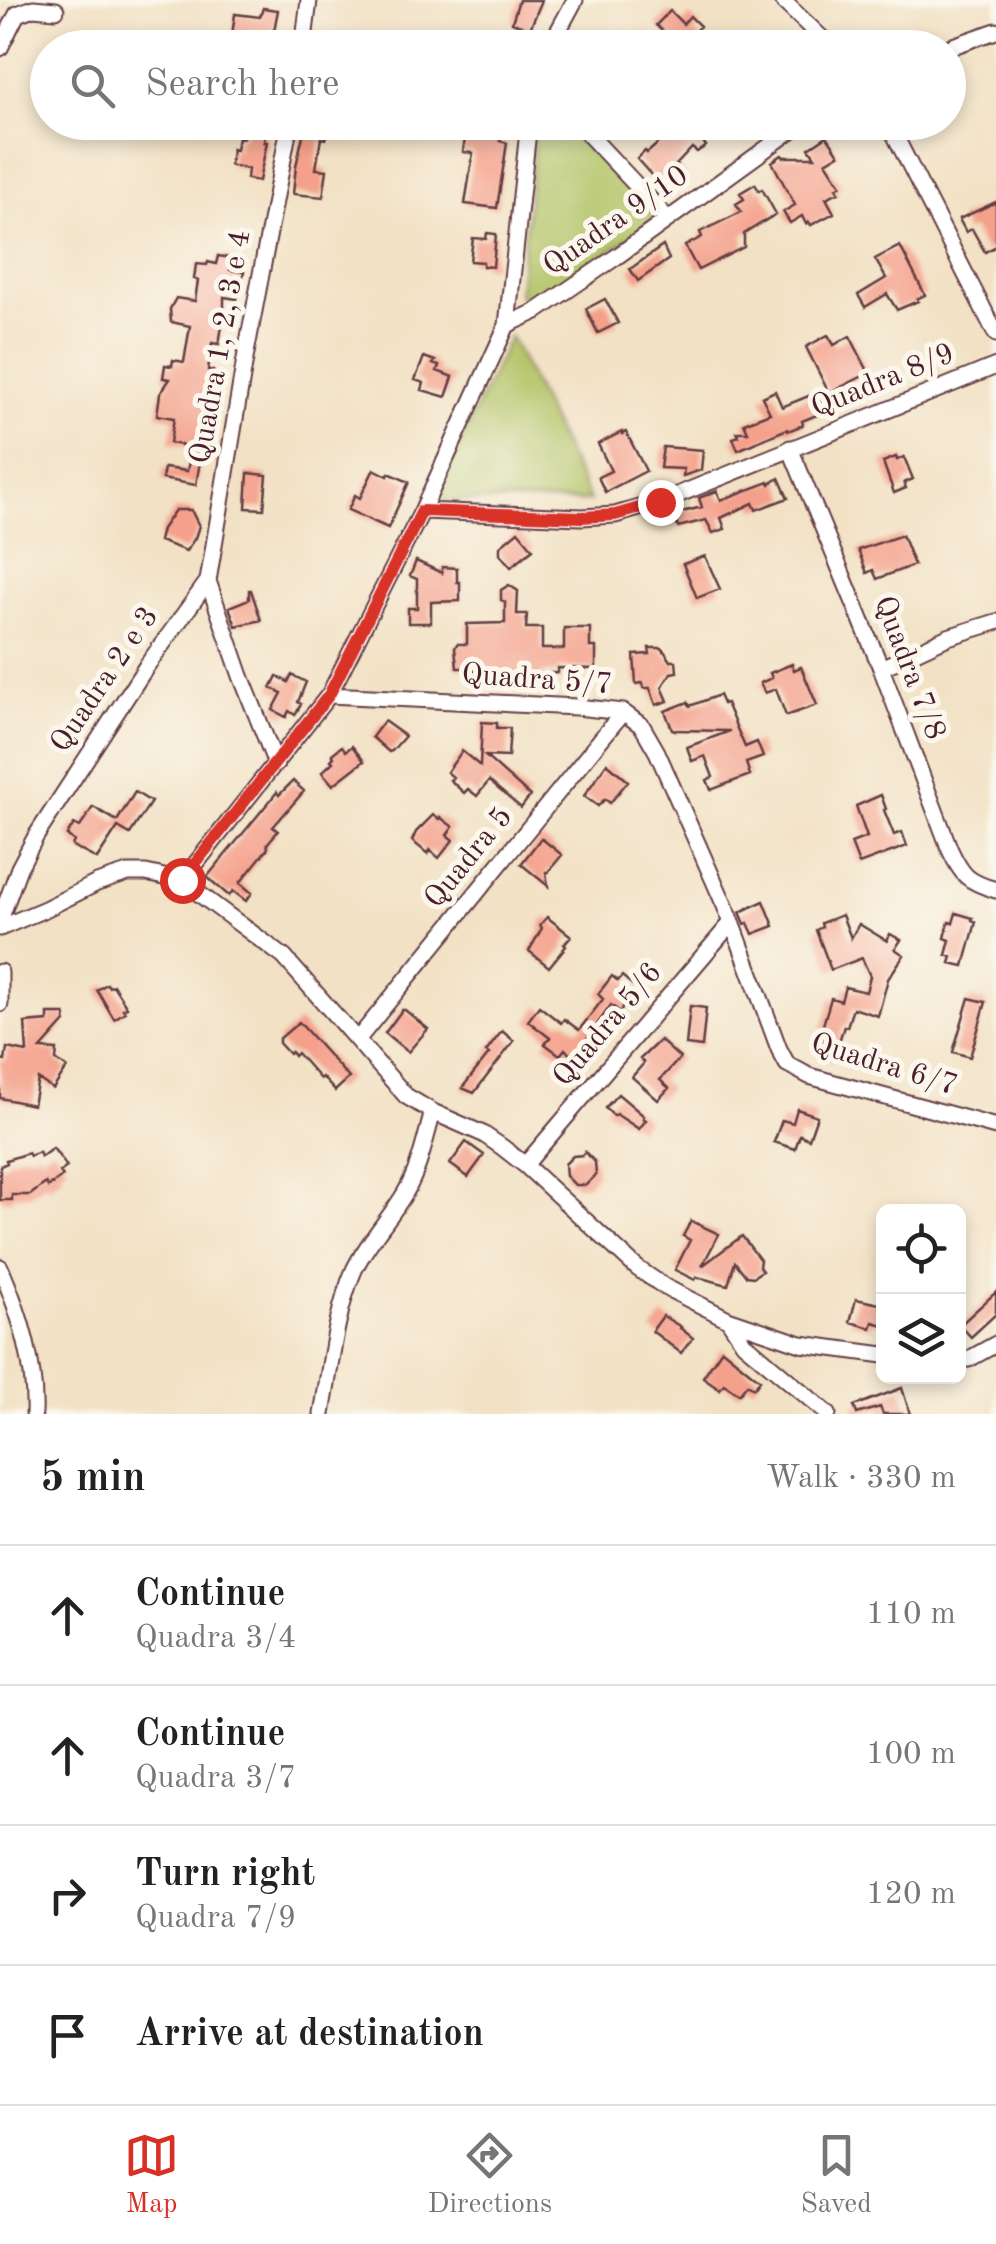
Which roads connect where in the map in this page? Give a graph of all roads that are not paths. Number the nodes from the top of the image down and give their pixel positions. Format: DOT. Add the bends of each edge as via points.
graph roads {
  1 [pos="310,0"];
  2 [pos="574,0"];
  3 [pos="782,0"];
  4 [pos="56,10"];
  5 [pos="306,30"];
  6 [pos="558,30"];
  7 [pos="813,30"];
  8 [pos="996,31"];
  9 [pos="966,41"];
  10 [pos="0,48"];
  11 [pos="287,140"];
  12 [pos="527,140"];
  13 [pos="594,140"];
  14 [pos="778,140"];
  15 [pos="897,140"];
  16 [pos="667,218"];
  17 [pos="507,326"];
  18 [pos="996,334"];
  19 [pos="996,366"];
  20 [pos="790,448"];
  21 [pos="422,511"];
  22 [pos="208,581"];
  23 [pos="996,622"];
  24 [pos="881,668"];
  25 [pos="329,695"];
  26 [pos="624,712"];
  27 [pos="276,764"];
  28 [pos="182,880"];
  29 [pos="996,890"];
  30 [pos="732,922"];
  31 [pos="0,924"];
  32 [pos="0,972"];
  33 [pos="0,1004"];
  34 [pos="358,1039"];
  35 [pos="433,1112"];
  36 [pos="996,1127"];
  37 [pos="525,1165"];
  38 [pos="0,1267"];
  39 [pos="728,1318"];
  40 [pos="996,1344"];
  41 [pos="876,1355"];
  42 [pos="966,1359"];
  43 [pos="34,1414"];
  44 [pos="322,1414"];
  45 [pos="828,1414"];
  1 -- 5 [label="street"];
  2 -- 6 [label="street"];
  3 -- 7 [label="street"];
  4 -- 10 [label="street" via="18,14"];
  8 -- 9 [label="street"];
  11 -- 22 [label="street, Quadra 1, 2, 3 e 4"];
  12 -- 17 [label="street"];
  13 -- 16 [label="street"];
  14 -- 16 [label="street, Quadra 9/10"];
  15 -- 18 [label="street"];
  16 -- 17 [label="street, Quadra 9/10"];
  17 -- 21 [label="street"];
  19 -- 20 [label="street, Quadra 8/9"];
  20 -- 21 [label="street, Quadra 8/9" via="615,515"];
  20 -- 24 [label="street, Quadra 7/8"];
  21 -- 25 [label="street"];
  22 -- 27 [label="street"];
  22 -- 31 [label="street, Quadra 2 e 3" via="36,836"];
  23 -- 24 [label="street"];
  24 -- 29 [label="street, Quadra 7/8" via="956,864 974,884"];
  25 -- 26 [label="street, Quadra 5/7"];
  25 -- 27 [label="street"];
  26 -- 30 [label="street, Quadra 5/7" via="657,752"];
  26 -- 34 [label="street, Quadra 5"];
  27 -- 28 [label="street"];
  28 -- 31 [label="street" via="128,874"];
  28 -- 34 [label="street" via="284,956"];
  30 -- 36 [label="street, Quadra 6/7" via="788,1064 809,1076"];
  30 -- 37 [label="street, Quadra 5/6"];
  32 -- 33 [label="street"];
  34 -- 35 [label="street" via="406,1096"];
  35 -- 37 [label="street" via="483,1134"];
  35 -- 44 [label="street" via="407,1190 368,1245 344,1297"];
  37 -- 39 [label="street" via="637,1268"];
  38 -- 43 [label="street" via="24,1331"];
  39 -- 41 [label="street" via="800,1344"];
  39 -- 45 [label="street" via="744,1343"];
  40 -- 42 [label="street"];
}
